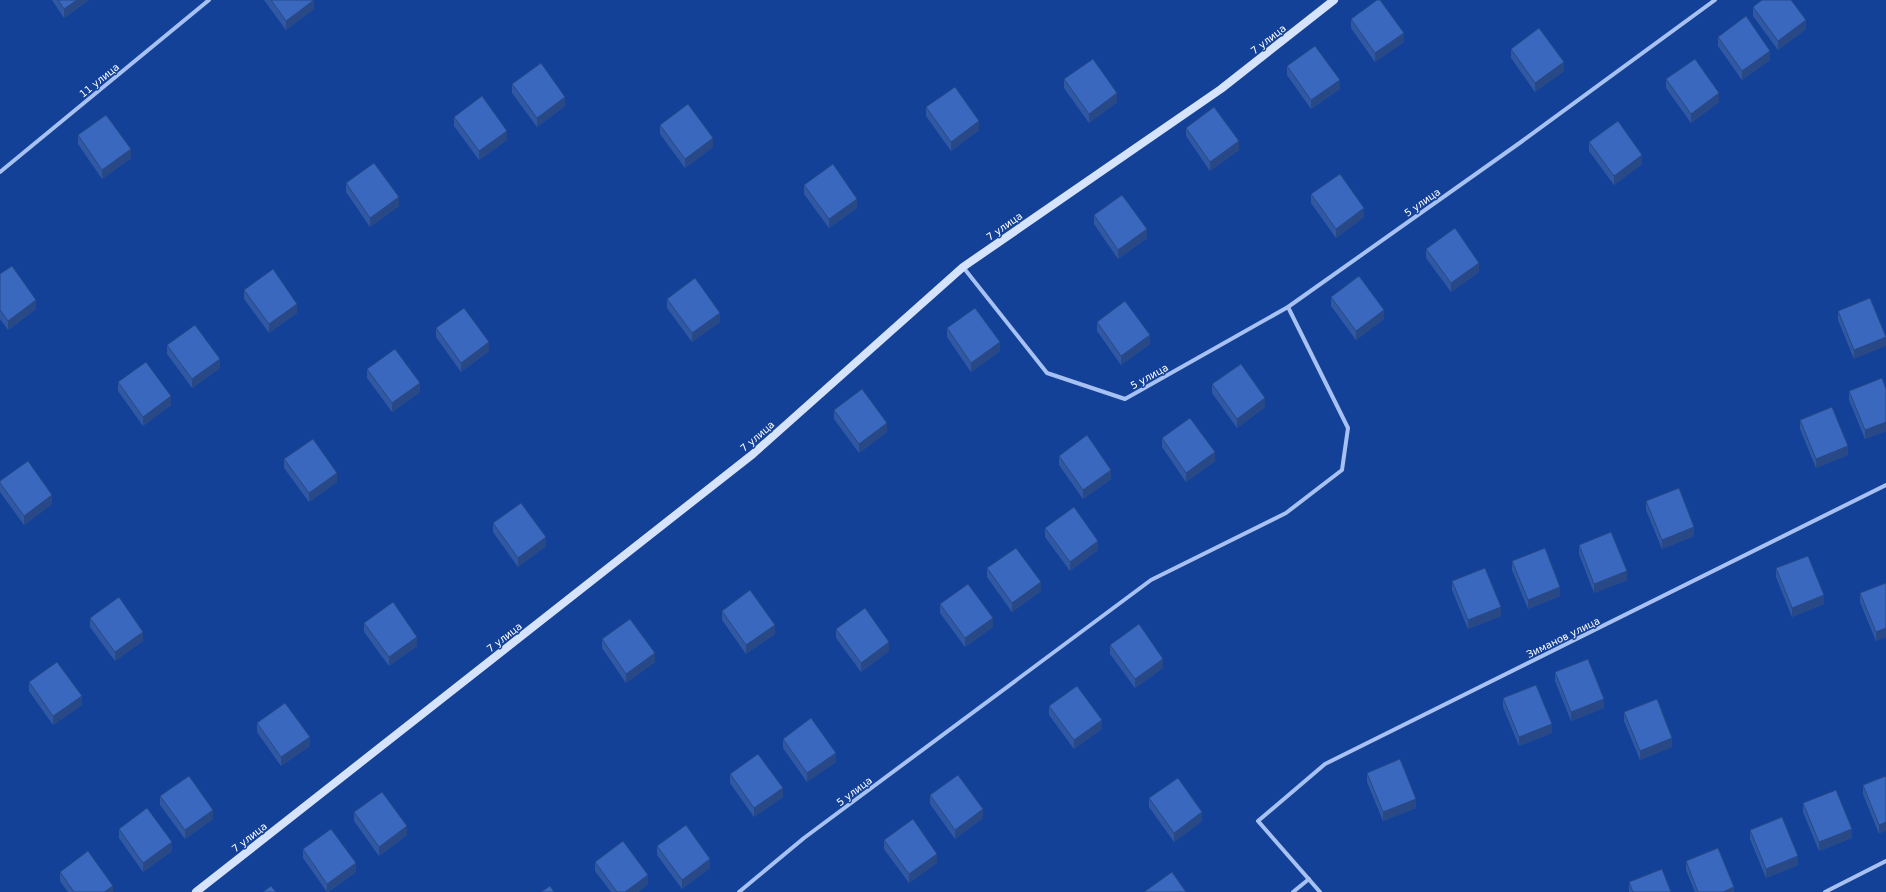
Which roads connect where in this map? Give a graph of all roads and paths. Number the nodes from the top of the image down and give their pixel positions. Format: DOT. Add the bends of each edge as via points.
graph roads {
  1 [pos="209,0"];
  2 [pos="1334,0"];
  3 [pos="1715,0"];
  4 [pos="0,172"];
  5 [pos="963,267"];
  6 [pos="1288,307"];
  7 [pos="1886,485"];
  8 [pos="1886,860"];
  9 [pos="1309,879"];
  10 [pos="196,892"];
  11 [pos="739,892"];
  12 [pos="1293,892"];
  13 [pos="1320,892"];
  14 [pos="1825,892"];
  1 -- 4 [label="street, 11 улица"];
  2 -- 5 [label="street, 7 улица" via="1221,89"];
  3 -- 6 [label="street, 5 улица" via="1521,142"];
  5 -- 6 [label="street, 5 улица" via="1047,373 1125,398"];
  5 -- 10 [label="street, 7 улица" via="754,454"];
  6 -- 11 [label="street, 5 улица" via="1348,428 1342,470 1286,513 1151,580 804,838"];
  7 -- 9 [label="street, Зиманов улица" via="1325,764 1258,821"];
  8 -- 14 [label="street"];
  9 -- 12 [label="street"];
  9 -- 13 [label="street"];
}
